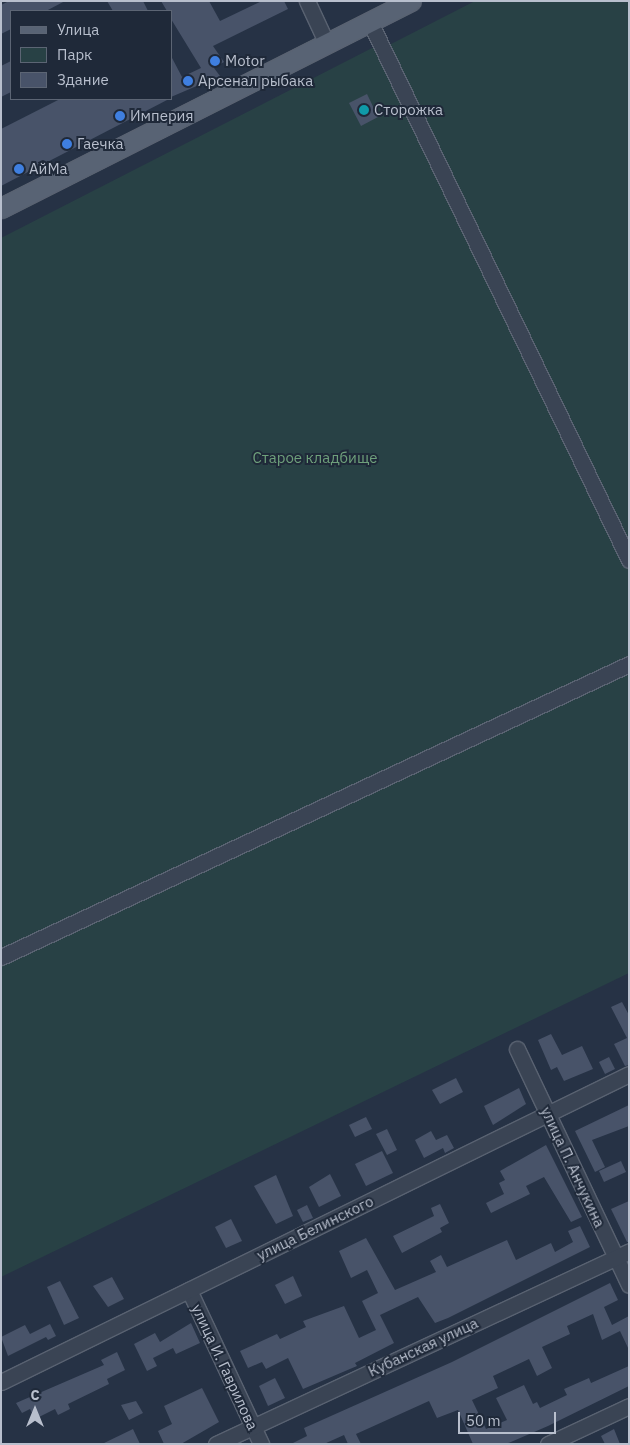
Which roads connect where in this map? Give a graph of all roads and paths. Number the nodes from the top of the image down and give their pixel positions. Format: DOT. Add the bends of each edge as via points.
graph roads {
  1 [pos="307,1"];
  2 [pos="411,1"];
  3 [pos="370,22"];
  4 [pos="327,44"];
  5 [pos="1,208"];
  6 [pos="629,560"];
  7 [pos="629,664"];
  8 [pos="1,957"];
  9 [pos="517,1049"];
  10 [pos="629,1074"];
  11 [pos="548,1114"];
  12 [pos="622,1254"];
  13 [pos="629,1285"];
  14 [pos="189,1290"];
  15 [pos="1,1382"];
  16 [pos="629,1406"];
  17 [pos="253,1426"];
  18 [pos="216,1444"];
  19 [pos="261,1444"];
  20 [pos="548,1444"];
  1 -- 4 [label="street"];
  2 -- 3 [label="main road"];
  3 -- 4 [label="main road"];
  3 -- 6 [label="street"];
  4 -- 5 [label="main road"];
  7 -- 8 [label="street"];
  9 -- 11 [label="street, улица П. Анчукина"];
  10 -- 11 [label="street, улица Белинского"];
  11 -- 12 [label="street, улица П. Анчукина"];
  11 -- 14 [label="street, улица Белинского"];
  12 -- 13 [label="street, улица П. Анчукина"];
  12 -- 17 [label="street, Кубанская улица"];
  14 -- 15 [label="street, улица Белинского"];
  14 -- 17 [label="street, улица И. Гаврилова"];
  16 -- 20 [label="street"];
  17 -- 18 [label="street, Кубанская улица"];
  17 -- 19 [label="street, улица И. Гаврилова"];
}
